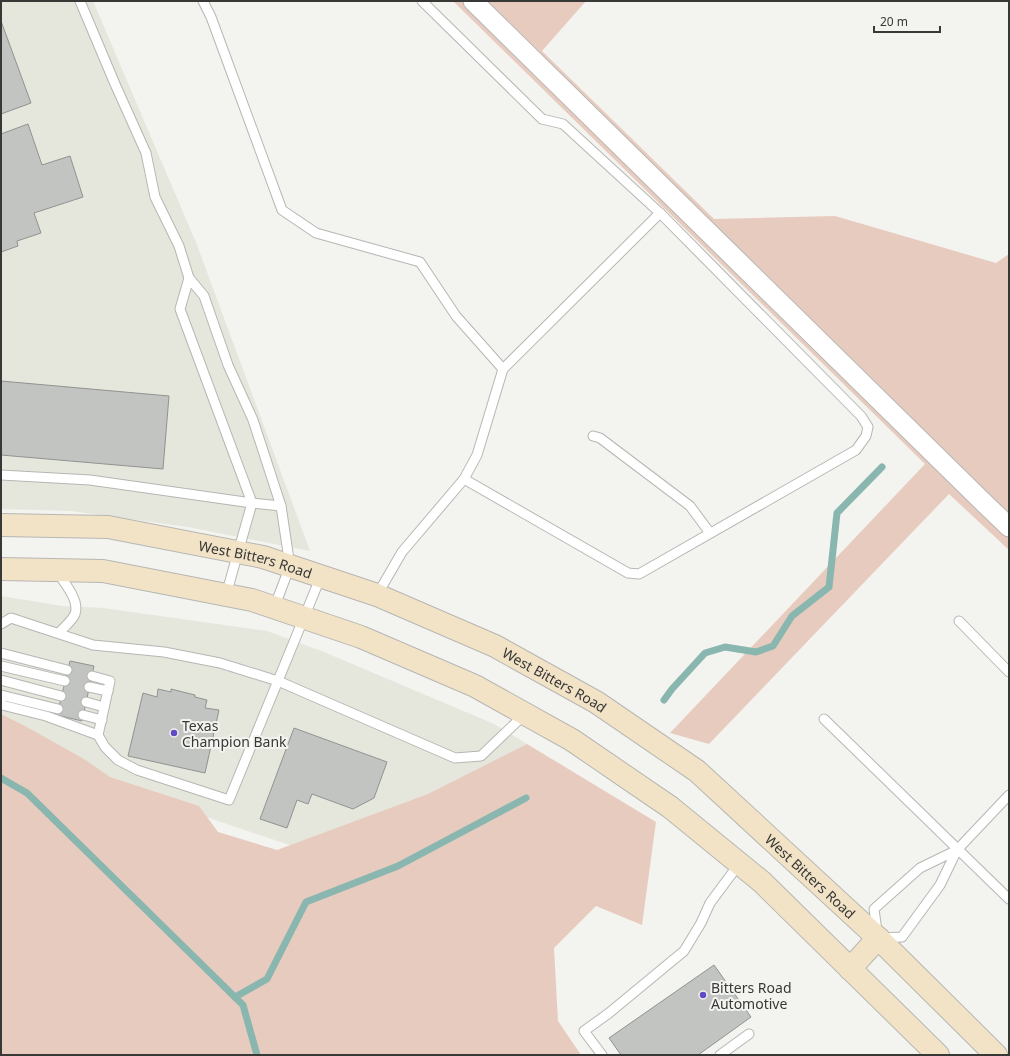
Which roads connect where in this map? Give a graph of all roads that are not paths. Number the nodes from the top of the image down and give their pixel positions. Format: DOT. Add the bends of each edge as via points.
graph roads {
  1 [pos="80,1"];
  2 [pos="203,1"];
  3 [pos="422,1"];
  4 [pos="472,1"];
  5 [pos="660,213"];
  6 [pos="189,278"];
  7 [pos="503,369"];
  8 [pos="593,436"];
  9 [pos="1,475"];
  10 [pos="464,479"];
  11 [pos="252,503"];
  12 [pos="281,506"];
  13 [pos="1,525"];
  14 [pos="1009,527"];
  15 [pos="710,533"];
  16 [pos="238,552"];
  17 [pos="290,566"];
  18 [pos="1,569"];
  19 [pos="57,570"];
  20 [pos="321,576"];
  21 [pos="226,595"];
  22 [pos="376,595"];
  23 [pos="274,608"];
  24 [pos="1,614"];
  25 [pos="11,618"];
  26 [pos="304,618"];
  27 [pos="959,621"];
  28 [pos="1,624"];
  29 [pos="59,633"];
  30 [pos="1,653"];
  31 [pos="1,666"];
  32 [pos="67,670"];
  33 [pos="1009,672"];
  34 [pos="92,676"];
  35 [pos="1,680"];
  36 [pos="65,681"];
  37 [pos="278,681"];
  38 [pos="90,687"];
  39 [pos="108,691"];
  40 [pos="61,696"];
  41 [pos="1,701"];
  42 [pos="86,702"];
  43 [pos="104,707"];
  44 [pos="58,709"];
  45 [pos="525,714"];
  46 [pos="83,715"];
  47 [pos="102,720"];
  48 [pos="824,720"];
  49 [pos="98,735"];
  50 [pos="1009,795"];
  51 [pos="957,850"];
  52 [pos="739,864"];
  53 [pos="1009,899"];
  54 [pos="878,938"];
  55 [pos="850,969"];
  56 [pos="749,1034"];
  57 [pos="602,1055"];
  58 [pos="720,1055"];
  59 [pos="938,1055"];
  60 [pos="996,1055"];
  1 -- 6 [label="lane" via="134,122 146,153 155,197 179,246"];
  2 -- 7 [label="lane" via="282,210 316,233 420,262 456,316"];
  3 -- 5 [label="lane" via="542,119 564,124"];
  4 -- 14 [label="street"];
  5 -- 7 [label="lane"];
  5 -- 15 [label="lane" via="861,416 868,427 866,436 856,450"];
  6 -- 11 [label="lane" via="180,309"];
  6 -- 12 [label="lane" via="204,296 228,365 253,420"];
  7 -- 10 [label="lane" via="477,454"];
  8 -- 15 [label="lane" via="600,438 690,506"];
  9 -- 11 [label="lane" via="90,480"];
  10 -- 15 [label="lane" via="628,573 639,574"];
  10 -- 22 [label="lane" via="402,552"];
  11 -- 12 [label="lane"];
  11 -- 16 [label="lane"];
  12 -- 17 [label="lane"];
  13 -- 16 [label="main road, West Bitters Road" via="108,527"];
  16 -- 17 [label="main road, West Bitters Road"];
  16 -- 21 [label="lane"];
  17 -- 20 [label="main road, West Bitters Road"];
  17 -- 23 [label="lane"];
  18 -- 19 [label="main road"];
  19 -- 21 [label="main road" via="103,572"];
  19 -- 29 [label="lane" via="75,603 76,613"];
  20 -- 22 [label="main road, West Bitters Road"];
  20 -- 26 [label="lane"];
  21 -- 23 [label="main road"];
  22 -- 54 [label="main road, West Bitters Road" via="494,646 596,702 678,758 703,776"];
  23 -- 26 [label="main road"];
  24 -- 25 [label="lane"];
  25 -- 28 [label="lane"];
  25 -- 29 [label="lane"];
  26 -- 37 [label="lane"];
  26 -- 45 [label="main road" via="361,637 468,683"];
  27 -- 33 [label="lane"];
  29 -- 37 [label="lane" via="93,645 164,652 220,663"];
  30 -- 32 [label="lane"];
  31 -- 36 [label="lane"];
  34 -- 39 [label="lane" via="110,681"];
  35 -- 40 [label="lane"];
  37 -- 45 [label="lane" via="455,758 481,756"];
  37 -- 49 [label="lane" via="229,800 137,770 118,760 105,747"];
  38 -- 39 [label="lane"];
  39 -- 43 [label="lane"];
  41 -- 44 [label="lane"];
  41 -- 49 [label="lane"];
  42 -- 43 [label="lane"];
  43 -- 47 [label="lane"];
  45 -- 52 [label="main road" via="572,740 670,807"];
  46 -- 47 [label="lane"];
  47 -- 49 [label="lane"];
  48 -- 51 [label="lane"];
  50 -- 51 [label="lane"];
  51 -- 53 [label="lane"];
  51 -- 54 [label="lane" via="940,886 902,937"];
  51 -- 54 [label="lane" via="920,868 874,910"];
  52 -- 55 [label="main road" via="762,882"];
  52 -- 57 [label="lane" via="710,903 684,952 609,1014 584,1031"];
  54 -- 55 [label="main road"];
  54 -- 60 [label="main road, West Bitters Road"];
  55 -- 59 [label="main road"];
  56 -- 58 [label="lane"];
}
